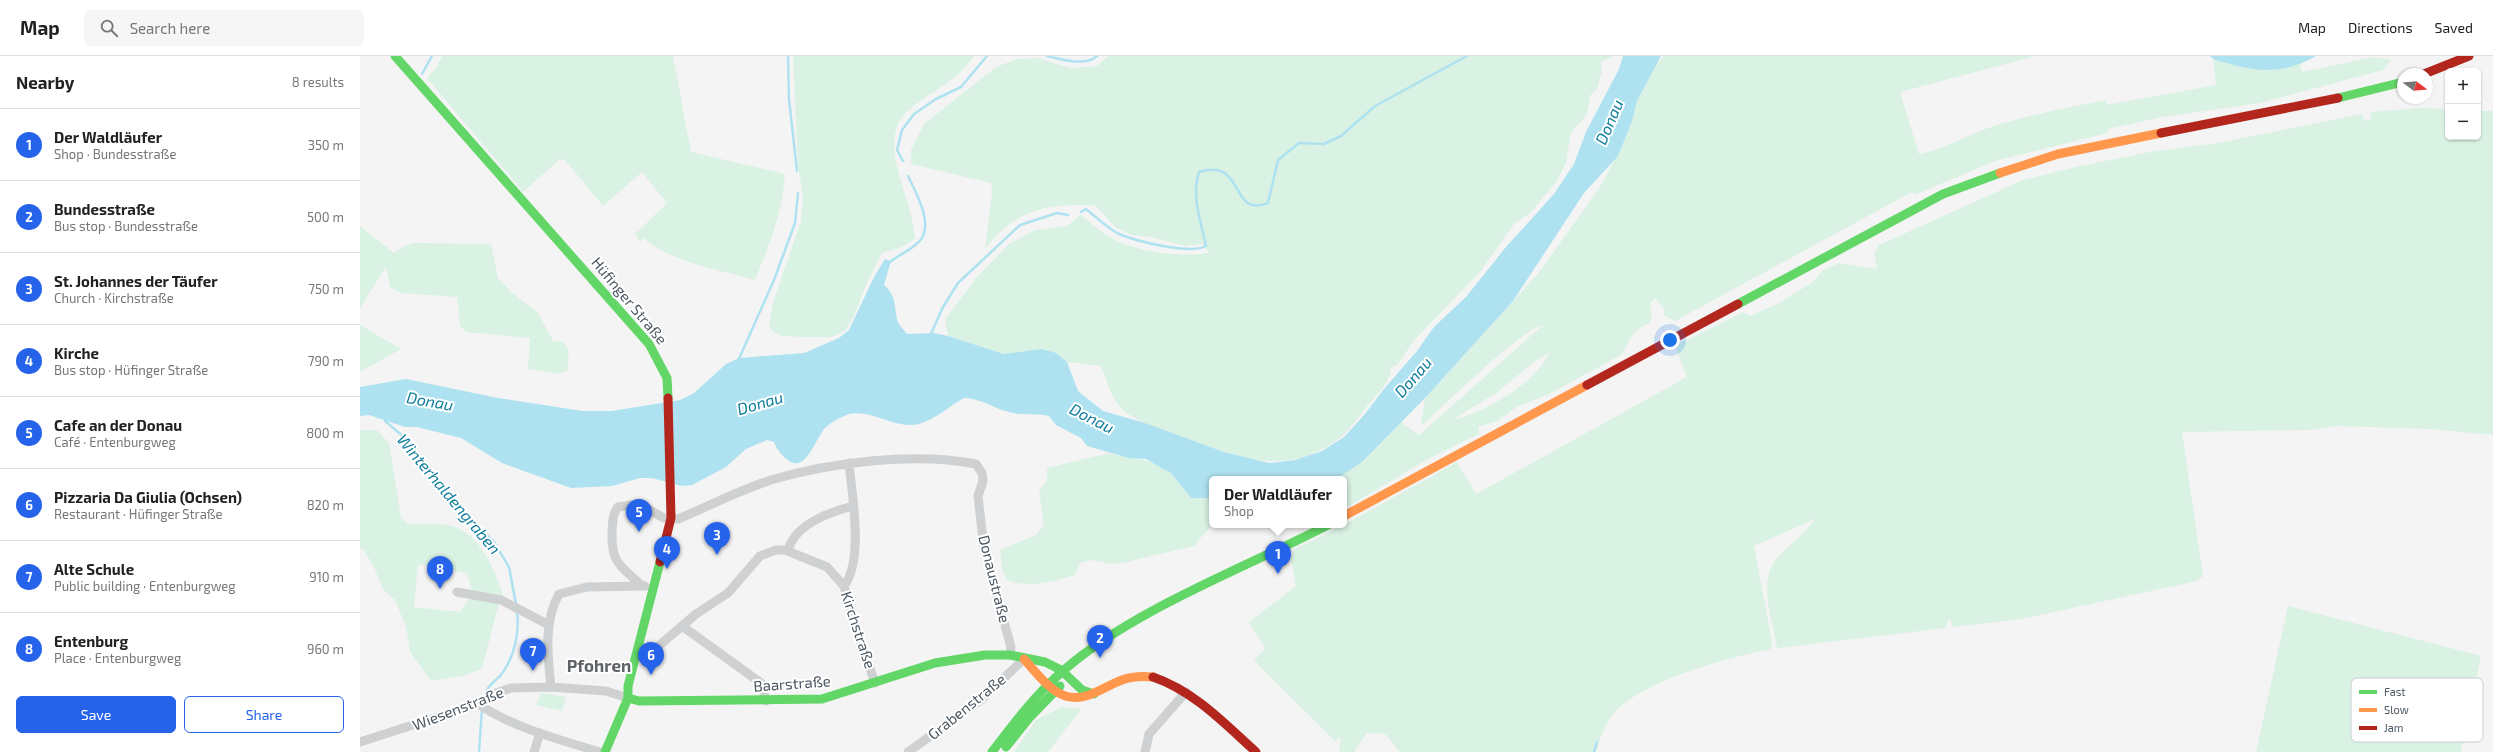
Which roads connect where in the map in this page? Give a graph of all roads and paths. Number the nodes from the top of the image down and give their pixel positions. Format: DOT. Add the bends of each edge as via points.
graph roads {
  1 [pos="395,56"];
  2 [pos="2470,56"];
  3 [pos="2433,70"];
  4 [pos="2397,84"];
  5 [pos="849,463"];
  6 [pos="853,506"];
  7 [pos="1347,514"];
  8 [pos="672,515"];
  9 [pos="1322,528"];
  10 [pos="788,551"];
  11 [pos="642,586"];
  12 [pos="655,586"];
  13 [pos="844,586"];
  14 [pos="457,592"];
  15 [pos="549,625"];
  16 [pos="682,626"];
  17 [pos="638,649"];
  18 [pos="1010,655"];
  19 [pos="1024,660"];
  20 [pos="1065,676"];
  21 [pos="875,682"];
  22 [pos="551,687"];
  23 [pos="1052,688"];
  24 [pos="1186,692"];
  25 [pos="1094,694"];
  26 [pos="628,698"];
  27 [pos="766,700"];
  28 [pos="478,704"];
  29 [pos="540,733"];
  30 [pos="360,742"];
  31 [pos="534,752"];
  32 [pos="600,752"];
  33 [pos="605,752"];
  34 [pos="908,752"];
  35 [pos="992,752"];
  36 [pos="1002,752"];
  37 [pos="1145,752"];
  38 [pos="1256,752"];
  1 -- 8 [label="main road, Hüfinger Straße" via="649,344 667,378"];
  2 -- 3 [label="main road"];
  4 -- 7 [label="main road" via="2351,96 2074,150 2002,172 1943,194"];
  5 -- 6 [label="street"];
  5 -- 8 [label="street, Donaustraße" via="805,470 769,481 678,518"];
  5 -- 18 [label="street, Donaustraße" via="929,459 976,464 982,473 983,481 978,496 984,549 1011,647"];
  6 -- 10 [label="street" via="836,510 814,521 796,538"];
  6 -- 13 [label="street" via="856,526 851,576"];
  8 -- 11 [label="street" via="660,516 639,504 618,507 613,515 612,550 615,560"];
  8 -- 12 [label="main road, Hüfinger Straße"];
  9 -- 20 [label="main road" via="1092,648"];
  10 -- 13 [label="street, Kirchstraße" via="827,567"];
  10 -- 16 [label="street, Kirchstraße" via="776,550 760,556 728,593"];
  11 -- 12 [label="street"];
  11 -- 15 [label="street" via="587,587 559,594"];
  12 -- 17 [label="main road, Hüfinger Straße"];
  13 -- 21 [label="street, Kirchstraße"];
  14 -- 15 [label="street" via="501,600"];
  15 -- 22 [label="street" via="548,657"];
  16 -- 17 [label="street, Kirchstraße" via="655,649"];
  16 -- 27 [label="street" via="761,683"];
  17 -- 26 [label="main road, Hüfinger Straße" via="628,686"];
  18 -- 19 [label="main road, Baarstraße"];
  18 -- 21 [label="main road, Baarstraße" via="985,654 935,663"];
  19 -- 20 [label="main road, Baarstraße" via="1045,662"];
  19 -- 23 [label="main road, Baarstraße"];
  19 -- 34 [label="street, Grabenstraße" via="981,700"];
  20 -- 23 [label="main road"];
  20 -- 25 [label="main road, Baarstraße" via="1082,690"];
  21 -- 27 [label="main road, Baarstraße" via="822,698"];
  22 -- 26 [label="street, Wiesenstraße" via="606,691"];
  22 -- 28 [label="street, Wiesenstraße" via="511,688 496,693"];
  23 -- 25 [label="main road" via="1064,697 1074,699"];
  23 -- 35 [label="main road" via="1021,713"];
  23 -- 36 [label="main road"];
  24 -- 25 [label="main road" via="1169,683 1137,676"];
  24 -- 37 [label="street" via="1148,734"];
  24 -- 38 [label="main road" via="1219,717"];
  26 -- 27 [label="main road, Baarstraße" via="639,701"];
  26 -- 33 [label="main road, Hüfinger Straße"];
  28 -- 29 [label="street" via="493,714"];
  28 -- 30 [label="street, Wiesenstraße"];
  29 -- 31 [label="street"];
  29 -- 32 [label="street"];
}
